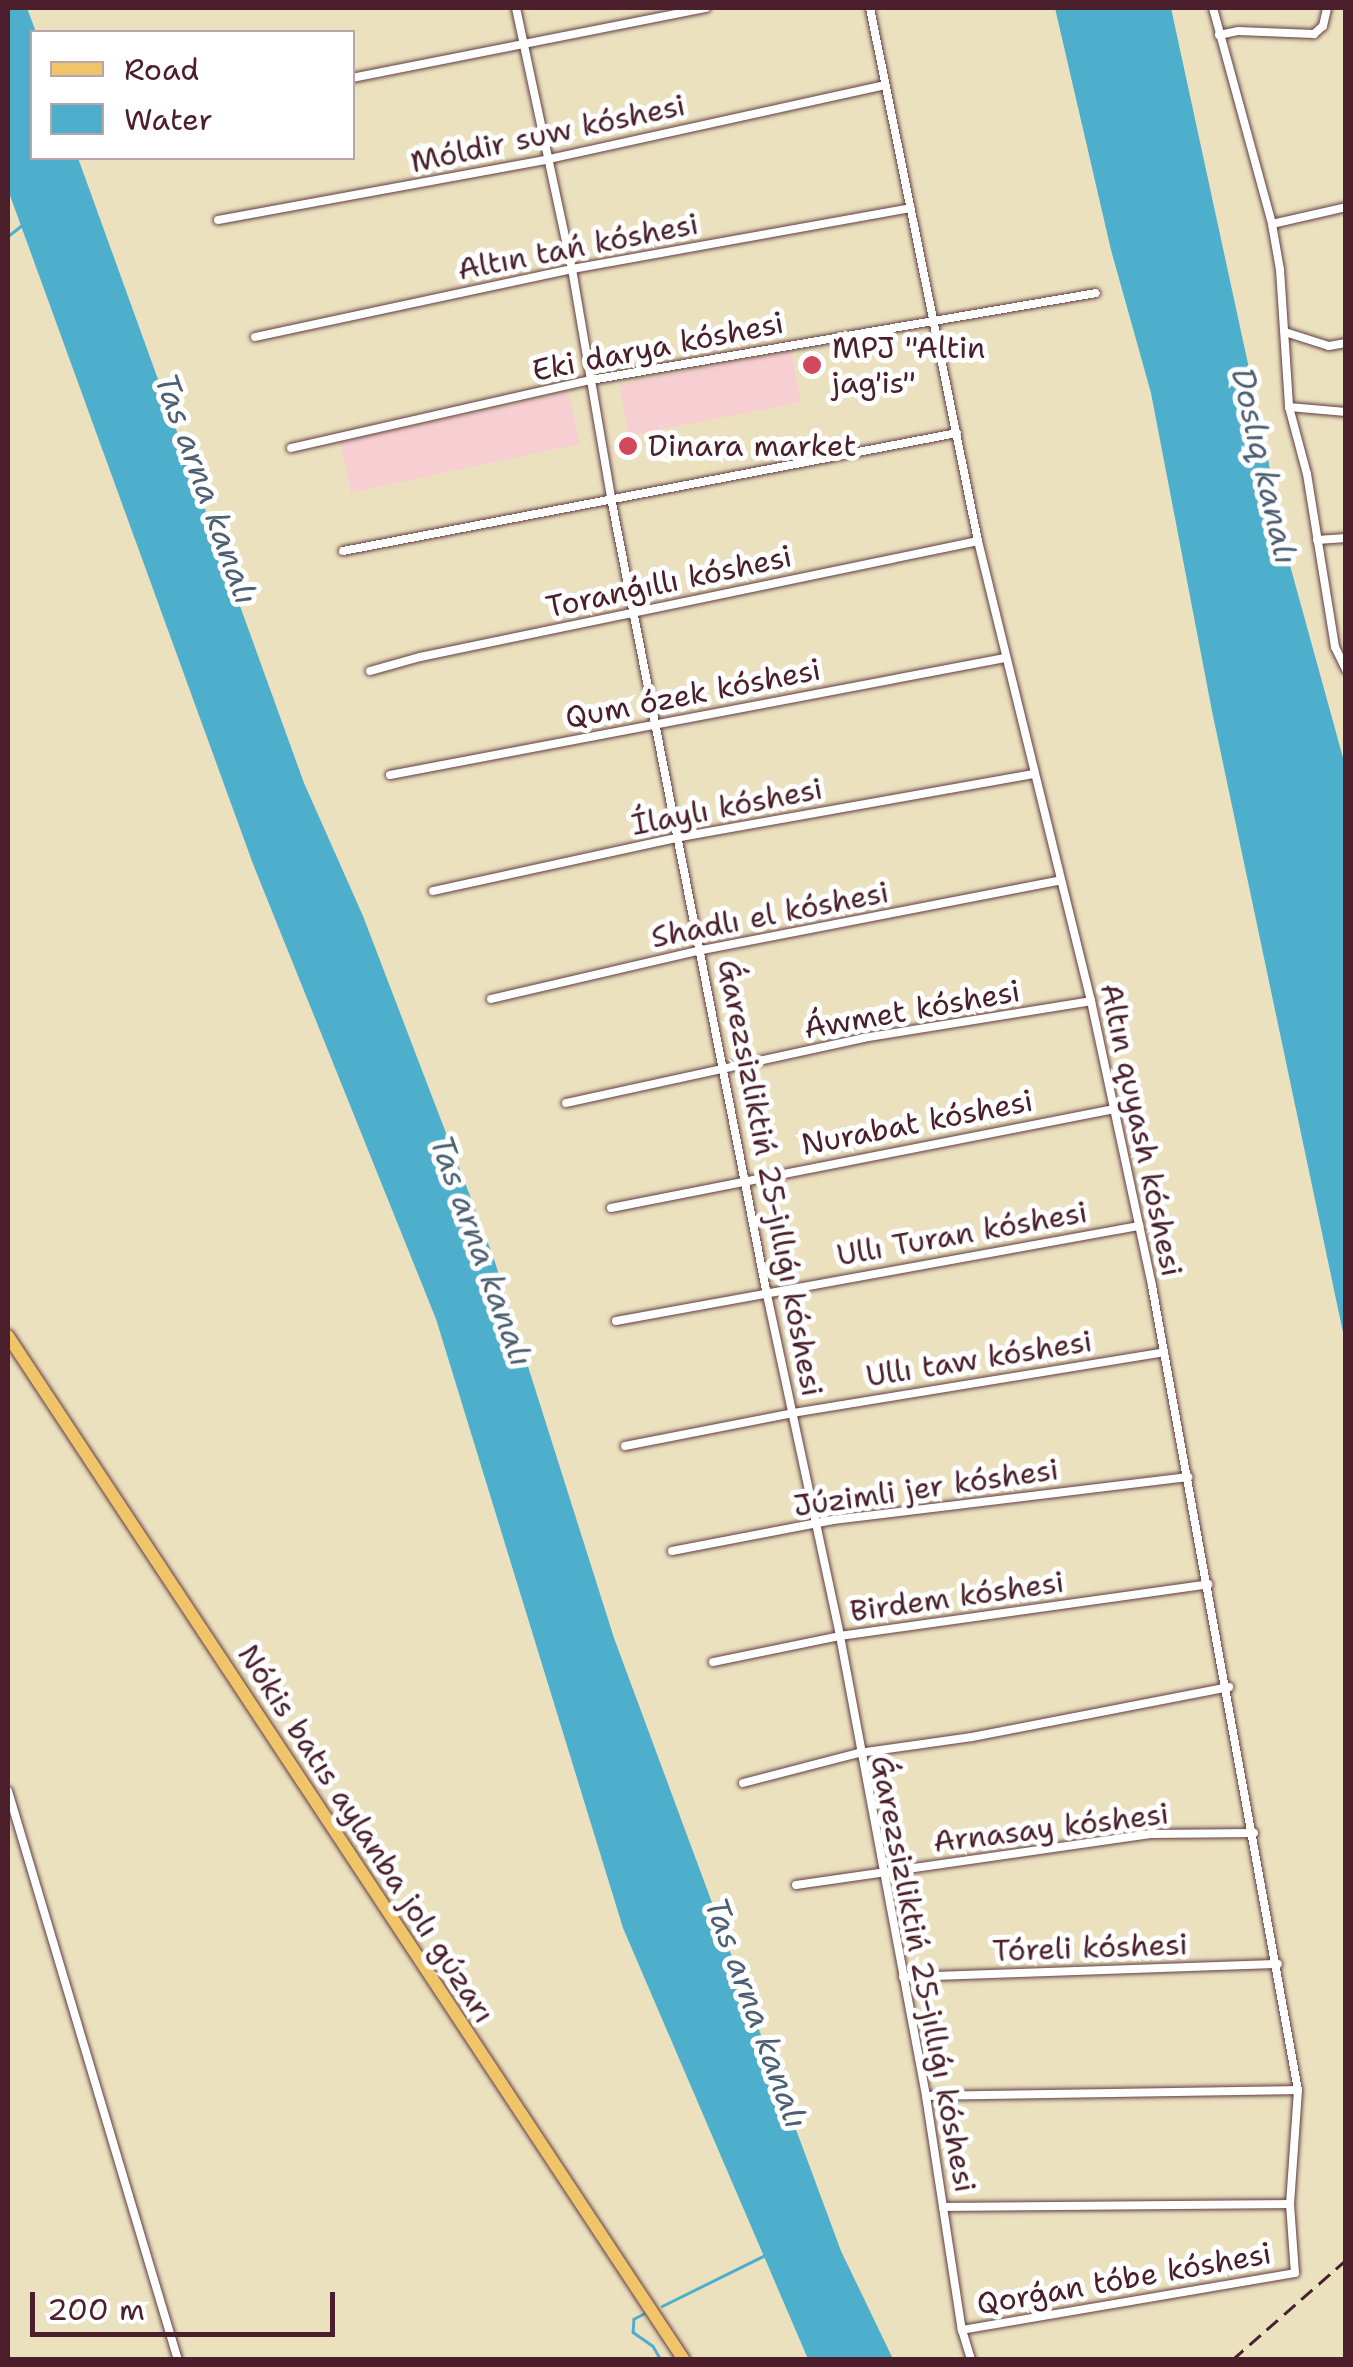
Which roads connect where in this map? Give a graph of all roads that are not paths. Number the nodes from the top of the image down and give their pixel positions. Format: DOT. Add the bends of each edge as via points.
graph roads {
  1 [pos="516,8"];
  2 [pos="706,8"];
  3 [pos="870,8"];
  4 [pos="1213,8"];
  5 [pos="1327,8"];
  6 [pos="1220,35"];
  7 [pos="524,47"];
  8 [pos="355,77"];
  9 [pos="885,85"];
  10 [pos="550,159"];
  11 [pos="1346,207"];
  12 [pos="911,208"];
  13 [pos="218,220"];
  14 [pos="1272,224"];
  15 [pos="572,268"];
  16 [pos="1096,293"];
  17 [pos="934,323"];
  18 [pos="1286,332"];
  19 [pos="255,337"];
  20 [pos="1346,343"];
  21 [pos="591,380"];
  22 [pos="1289,406"];
  23 [pos="1346,412"];
  24 [pos="957,433"];
  25 [pos="291,448"];
  26 [pos="611,498"];
  27 [pos="1346,538"];
  28 [pos="1317,540"];
  29 [pos="978,541"];
  30 [pos="343,551"];
  31 [pos="633,613"];
  32 [pos="1004,658"];
  33 [pos="1345,669"];
  34 [pos="370,672"];
  35 [pos="654,724"];
  36 [pos="1032,774"];
  37 [pos="390,775"];
  38 [pos="680,837"];
  39 [pos="1058,881"];
  40 [pos="433,891"];
  41 [pos="702,950"];
  42 [pos="491,999"];
  43 [pos="1091,1001"];
  44 [pos="725,1071"];
  45 [pos="566,1103"];
  46 [pos="1114,1109"];
  47 [pos="745,1178"];
  48 [pos="611,1208"];
  49 [pos="1140,1226"];
  50 [pos="766,1290"];
  51 [pos="616,1321"];
  52 [pos="8,1336"];
  53 [pos="1164,1352"];
  54 [pos="793,1413"];
  55 [pos="625,1446"];
  56 [pos="1188,1477"];
  57 [pos="818,1522"];
  58 [pos="672,1551"];
  59 [pos="1208,1584"];
  60 [pos="840,1636"];
  61 [pos="713,1662"];
  62 [pos="1228,1687"];
  63 [pos="859,1753"];
  64 [pos="743,1783"];
  65 [pos="8,1790"];
  66 [pos="1254,1833"];
  67 [pos="882,1872"];
  68 [pos="796,1885"];
  69 [pos="1278,1964"];
  70 [pos="903,1977"];
  71 [pos="1298,2090"];
  72 [pos="926,2096"];
  73 [pos="1290,2204"];
  74 [pos="943,2207"];
  75 [pos="1295,2273"];
  76 [pos="962,2330"];
  77 [pos="178,2360"];
  78 [pos="684,2360"];
  79 [pos="971,2360"];
  1 -- 7 [label="street, Ǵarezsizliktiń 25-jıllıǵı kóshesi"];
  2 -- 7 [label="street"];
  3 -- 9 [label="street, Altın quyash kóshesi"];
  4 -- 6 [label="street"];
  5 -- 6 [label="street" via="1314,34"];
  6 -- 14 [label="street"];
  7 -- 8 [label="street"];
  7 -- 10 [label="street, Ǵarezsizliktiń 25-jıllıǵı kóshesi"];
  9 -- 10 [label="street, Móldir suw kóshesi"];
  9 -- 12 [label="street, Altın quyash kóshesi"];
  10 -- 13 [label="street, Móldir suw kóshesi"];
  10 -- 15 [label="street, Ǵarezsizliktiń 25-jıllıǵı kóshesi"];
  11 -- 14 [label="street"];
  12 -- 15 [label="street, Altın tań kóshesi"];
  12 -- 17 [label="street, Altın quyash kóshesi"];
  14 -- 18 [label="street"];
  15 -- 19 [label="street, Altın tań kóshesi"];
  15 -- 21 [label="street, Ǵarezsizliktiń 25-jıllıǵı kóshesi"];
  16 -- 17 [label="street, Eki darya kóshesi"];
  17 -- 21 [label="street, Eki darya kóshesi"];
  17 -- 24 [label="street, Altın quyash kóshesi"];
  18 -- 20 [label="street" via="1329,346"];
  18 -- 22 [label="street"];
  21 -- 25 [label="street, Eki darya kóshesi"];
  21 -- 26 [label="street, Ǵarezsizliktiń 25-jıllıǵı kóshesi"];
  22 -- 23 [label="street"];
  22 -- 28 [label="street"];
  24 -- 26 [label="street"];
  24 -- 29 [label="street, Altın quyash kóshesi"];
  26 -- 30 [label="street"];
  26 -- 31 [label="street, Ǵarezsizliktiń 25-jıllıǵı kóshesi"];
  27 -- 28 [label="street"];
  28 -- 33 [label="street" via="1334,647"];
  29 -- 31 [label="street, Toranǵıllı kóshesi"];
  29 -- 32 [label="street, Altın quyash kóshesi"];
  31 -- 34 [label="street, Toranǵıllı kóshesi"];
  31 -- 35 [label="street, Ǵarezsizliktiń 25-jıllıǵı kóshesi"];
  32 -- 35 [label="street, Qum ózek kóshesi"];
  32 -- 36 [label="street, Altın quyash kóshesi"];
  35 -- 37 [label="street, Qum ózek kóshesi"];
  35 -- 38 [label="street, Ǵarezsizliktiń 25-jıllıǵı kóshesi"];
  36 -- 38 [label="street, Ílaylı kóshesi"];
  36 -- 39 [label="street, Altın quyash kóshesi"];
  38 -- 40 [label="street, Ílaylı kóshesi"];
  38 -- 41 [label="street, Ǵarezsizliktiń 25-jıllıǵı kóshesi"];
  39 -- 41 [label="street, Shadlı el kóshesi"];
  39 -- 43 [label="street, Altın quyash kóshesi"];
  41 -- 42 [label="street, Shadlı el kóshesi"];
  41 -- 44 [label="street, Ǵarezsizliktiń 25-jıllıǵı kóshesi"];
  43 -- 44 [label="street, Áwmet kóshesi" via="863,1038"];
  43 -- 46 [label="street, Altın quyash kóshesi"];
  44 -- 45 [label="street, Áwmet kóshesi"];
  44 -- 47 [label="street, Ǵarezsizliktiń 25-jıllıǵı kóshesi"];
  46 -- 47 [label="street, Nurabat kóshesi"];
  46 -- 49 [label="street, Altın quyash kóshesi"];
  47 -- 48 [label="street, Nurabat kóshesi"];
  47 -- 50 [label="street, Ǵarezsizliktiń 25-jıllıǵı kóshesi"];
  49 -- 50 [label="street, Ullı Turan kóshesi"];
  49 -- 53 [label="street, Altın quyash kóshesi"];
  50 -- 51 [label="street, Ullı Turan kóshesi"];
  50 -- 54 [label="street, Ǵarezsizliktiń 25-jıllıǵı kóshesi"];
  52 -- 78 [label="main road, Nókis batıs aylanba jolı gúzarı"];
  53 -- 54 [label="street, Ullı taw kóshesi"];
  53 -- 56 [label="street, Altın quyash kóshesi"];
  54 -- 55 [label="street, Ullı taw kóshesi"];
  54 -- 57 [label="street, Ǵarezsizliktiń 25-jıllıǵı kóshesi"];
  56 -- 57 [label="street, Júzimli jer kóshesi"];
  56 -- 59 [label="street, Altın quyash kóshesi"];
  57 -- 58 [label="street, Júzimli jer kóshesi"];
  57 -- 60 [label="street, Ǵarezsizliktiń 25-jıllıǵı kóshesi"];
  59 -- 60 [label="street, Birdem kóshesi"];
  59 -- 62 [label="street, Altın quyash kóshesi"];
  60 -- 61 [label="street, Birdem kóshesi"];
  60 -- 63 [label="street, Ǵarezsizliktiń 25-jıllıǵı kóshesi"];
  62 -- 63 [label="street"];
  62 -- 66 [label="street, Altın quyash kóshesi"];
  63 -- 64 [label="street"];
  63 -- 67 [label="street, Ǵarezsizliktiń 25-jıllıǵı kóshesi"];
  65 -- 77 [label="street"];
  66 -- 67 [label="street, Arnasay kóshesi" via="1150,1834"];
  66 -- 69 [label="street, Altın quyash kóshesi"];
  67 -- 68 [label="street, Arnasay kóshesi"];
  67 -- 70 [label="street, Ǵarezsizliktiń 25-jıllıǵı kóshesi"];
  69 -- 70 [label="street, Tóreli kóshesi"];
  69 -- 71 [label="street, Altın quyash kóshesi"];
  70 -- 72 [label="street, Ǵarezsizliktiń 25-jıllıǵı kóshesi"];
  71 -- 72 [label="street"];
  71 -- 73 [label="street, Altın quyash kóshesi"];
  72 -- 74 [label="street, Ǵarezsizliktiń 25-jıllıǵı kóshesi"];
  73 -- 74 [label="street"];
  73 -- 75 [label="street, Altın quyash kóshesi"];
  74 -- 76 [label="street, Ǵarezsizliktiń 25-jıllıǵı kóshesi"];
  75 -- 76 [label="street, Qorǵan tóbe kóshesi"];
  76 -- 79 [label="street, Ǵarezsizliktiń 25-jıllıǵı kóshesi"];
}
